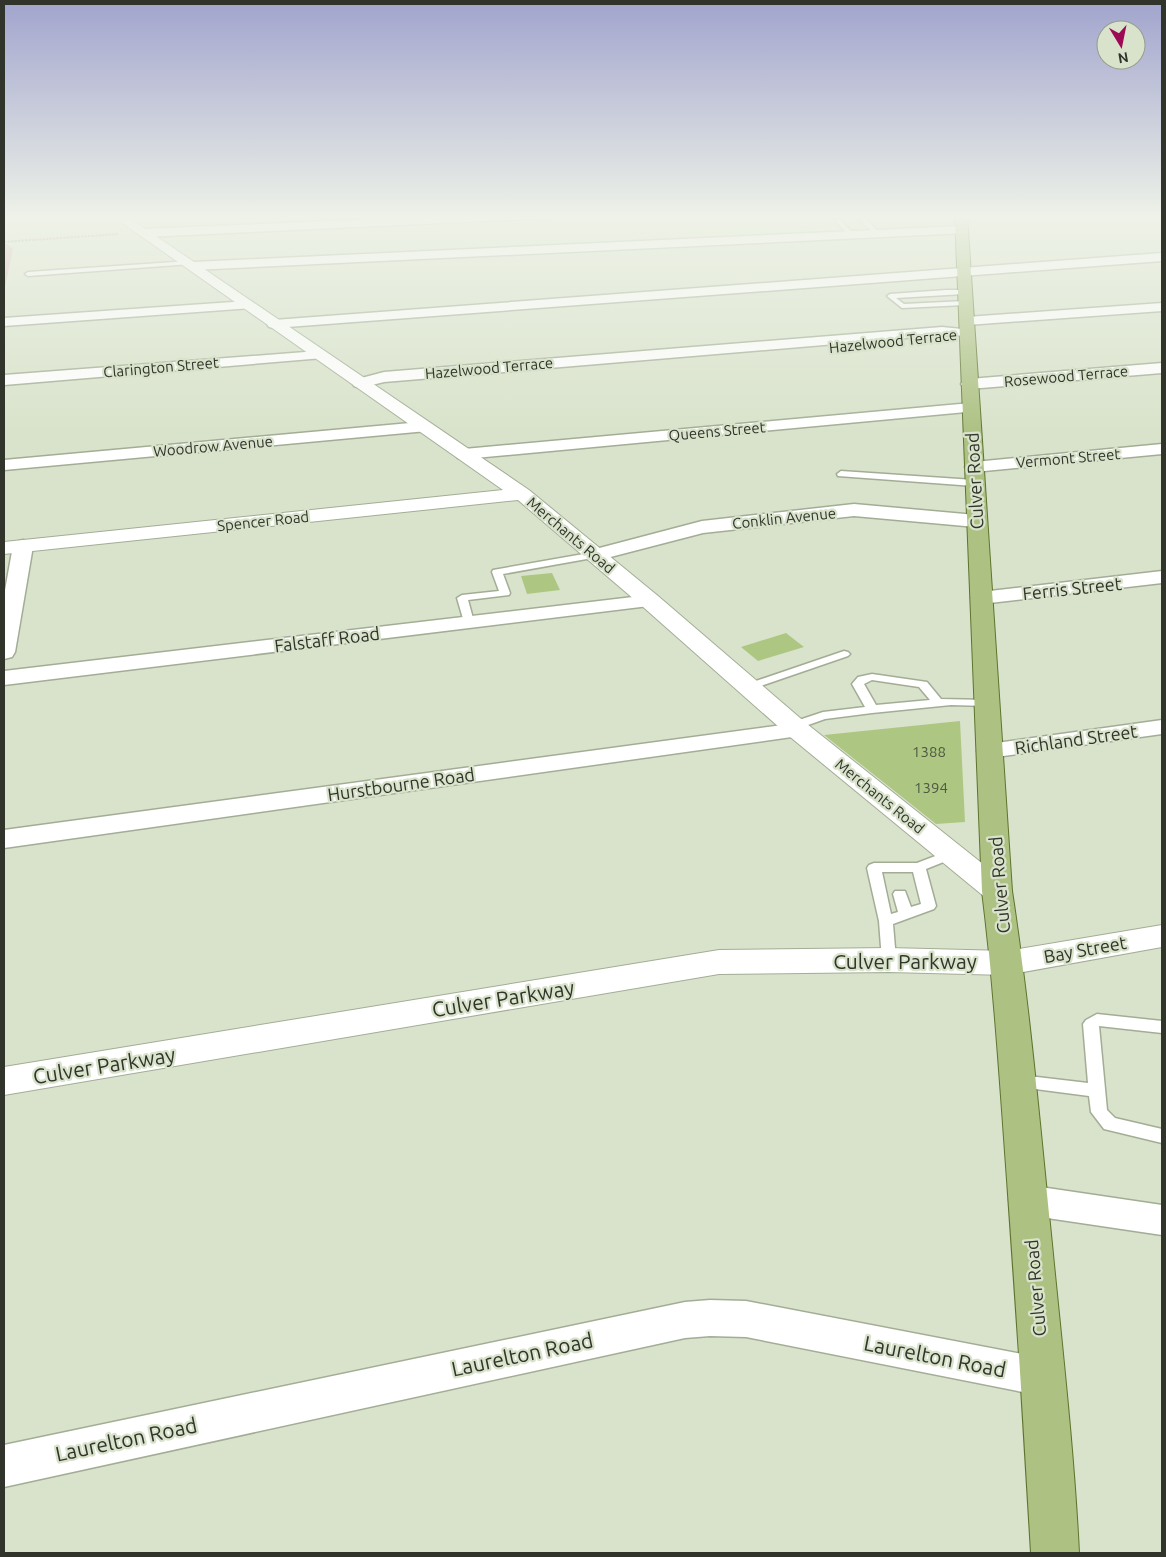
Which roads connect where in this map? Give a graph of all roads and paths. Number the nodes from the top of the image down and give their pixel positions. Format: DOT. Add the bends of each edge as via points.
graph roads {
  1 [pos="223,288"];
  2 [pos="766,288"];
  3 [pos="964,288"];
  4 [pos="964,298"];
  5 [pos="247,305"];
  6 [pos="1162,307"];
  7 [pos="4,322"];
  8 [pos="274,324"];
  9 [pos="967,327"];
  10 [pos="318,355"];
  11 [pos="1162,368"];
  12 [pos="4,380"];
  13 [pos="360,383"];
  14 [pos="969,384"];
  15 [pos="971,408"];
  16 [pos="422,427"];
  17 [pos="1162,449"];
  18 [pos="464,454"];
  19 [pos="4,465"];
  20 [pos="841,474"];
  21 [pos="974,475"];
  22 [pos="522,494"];
  23 [pos="976,521"];
  24 [pos="14,547"];
  25 [pos="595,556"];
  26 [pos="1162,577"];
  27 [pos="981,598"];
  28 [pos="650,601"];
  29 [pos="469,622"];
  30 [pos="4,652"];
  31 [pos="844,654"];
  32 [pos="4,678"];
  33 [pos="748,686"];
  34 [pos="938,703"];
  35 [pos="987,703"];
  36 [pos="872,709"];
  37 [pos="1162,727"];
  38 [pos="796,728"];
  39 [pos="990,751"];
  40 [pos="4,838"];
  41 [pos="952,854"];
  42 [pos="918,867"];
  43 [pos="996,891"];
  44 [pos="900,894"];
  45 [pos="906,914"];
  46 [pos="886,920"];
  47 [pos="1159,941"];
  48 [pos="889,960"];
  49 [pos="1007,963"];
  50 [pos="1162,1027"];
  51 [pos="4,1081"];
  52 [pos="1018,1081"];
  53 [pos="1097,1091"];
  54 [pos="1162,1136"];
  55 [pos="1027,1200"];
  56 [pos="1162,1220"];
  57 [pos="1043,1377"];
  58 [pos="4,1466"];
  59 [pos="1055,1553"];
  1 -- 5 [label="street, Merchants Road"];
  2 -- 8 [label="street"];
  3 -- 4 [label="main road, Culver Road"];
  4 -- 4 [label="lane" via="902,306 890,296 946,292"];
  4 -- 9 [label="main road, Culver Road"];
  5 -- 7 [label="street"];
  5 -- 8 [label="street, Merchants Road"];
  6 -- 9 [label="street, Hazelwood Terrace"];
  8 -- 10 [label="street, Merchants Road"];
  9 -- 13 [label="street, Hazelwood Terrace" via="946,337"];
  9 -- 14 [label="main road, Culver Road"];
  10 -- 12 [label="street, Clarington Street"];
  10 -- 13 [label="street, Merchants Road"];
  11 -- 14 [label="street, Rosewood Terrace"];
  13 -- 16 [label="street, Merchants Road"];
  14 -- 15 [label="main road, Culver Road"];
  15 -- 18 [label="street, Queens Street"];
  15 -- 21 [label="main road, Culver Road"];
  16 -- 18 [label="street, Merchants Road"];
  16 -- 19 [label="street, Woodrow Avenue"];
  17 -- 21 [label="street, Vermont Street"];
  18 -- 22 [label="street, Merchants Road"];
  20 -- 21 [label="lane"];
  21 -- 23 [label="main road, Culver Road"];
  22 -- 24 [label="street, Spencer Road"];
  22 -- 25 [label="street, Merchants Road"];
  23 -- 25 [label="street, Conklin Avenue" via="854,510 702,527"];
  23 -- 27 [label="main road, Culver Road"];
  24 -- 30 [label="street"];
  25 -- 28 [label="street, Merchants Road"];
  25 -- 29 [label="lane" via="497,572 505,593 462,598"];
  26 -- 27 [label="street, Ferris Street"];
  27 -- 35 [label="main road, Culver Road"];
  28 -- 29 [label="street, Falstaff Road"];
  28 -- 33 [label="street, Merchants Road"];
  29 -- 32 [label="street, Falstaff Road"];
  31 -- 33 [label="lane"];
  33 -- 38 [label="street, Merchants Road"];
  34 -- 35 [label="lane"];
  34 -- 36 [label="lane"];
  34 -- 36 [label="lane" via="923,684 872,677 862,679 858,684"];
  35 -- 39 [label="main road, Culver Road"];
  36 -- 38 [label="lane" via="823,716"];
  37 -- 39 [label="street, Richland Street"];
  38 -- 40 [label="street, Hurstbourne Road"];
  38 -- 41 [label="street, Merchants Road"];
  39 -- 43 [label="main road, Culver Road"];
  41 -- 42 [label="lane"];
  41 -- 43 [label="street, Merchants Road"];
  42 -- 45 [label="lane" via="929,906"];
  42 -- 46 [label="lane" via="894,871 874,868"];
  43 -- 49 [label="main road, Culver Road"];
  44 -- 45 [label="lane"];
  45 -- 46 [label="lane"];
  46 -- 48 [label="lane"];
  47 -- 49 [label="street, Bay Street"];
  48 -- 49 [label="street, Culver Parkway"];
  48 -- 51 [label="street, Culver Parkway" via="719,962"];
  49 -- 52 [label="main road, Culver Road"];
  50 -- 53 [label="lane" via="1097,1020 1091,1024"];
  52 -- 53 [label="lane"];
  52 -- 55 [label="main road, Culver Road"];
  53 -- 54 [label="lane" via="1099,1112 1110,1124"];
  55 -- 56 [label="street"];
  55 -- 57 [label="main road, Culver Road"];
  57 -- 58 [label="street, Laurelton Road" via="746,1319 685,1320"];
  57 -- 59 [label="main road, Culver Road"];
}
